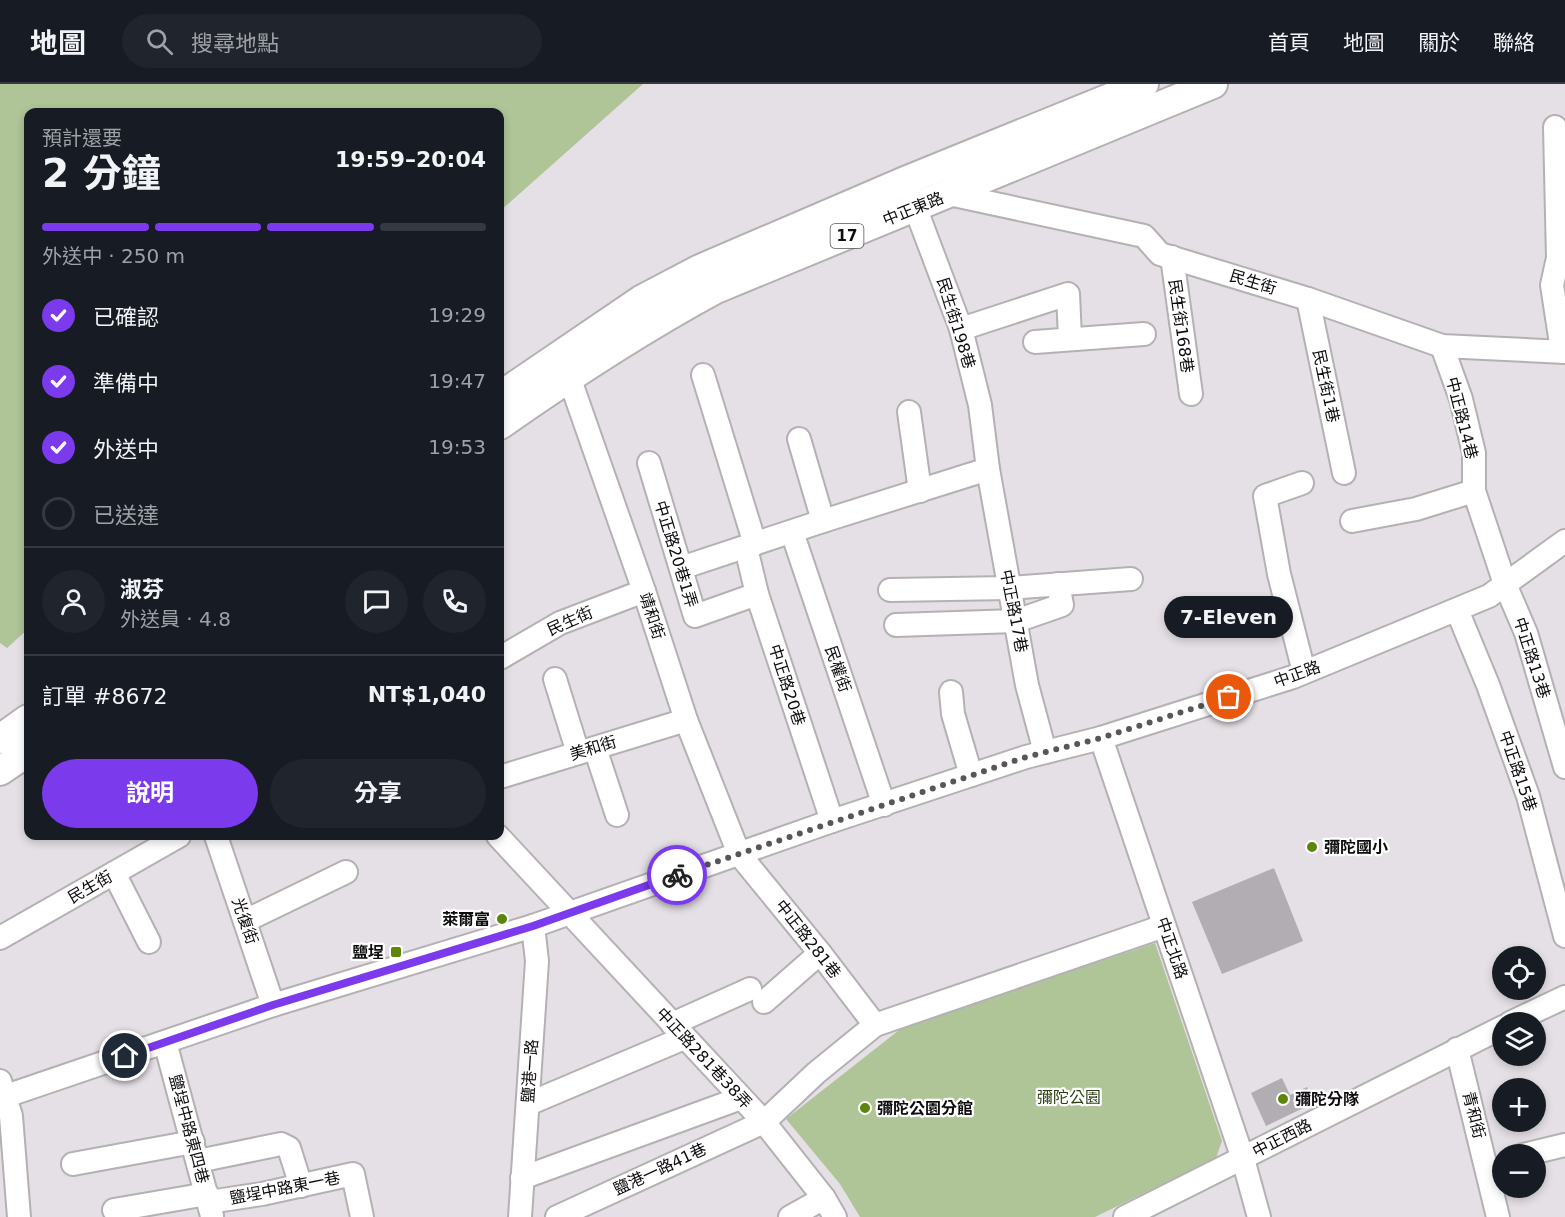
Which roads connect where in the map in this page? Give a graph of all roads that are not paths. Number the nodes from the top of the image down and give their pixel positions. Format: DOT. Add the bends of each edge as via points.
graph roads {
  1 [pos="1144,84"];
  2 [pos="1214,84"];
  3 [pos="1555,127"];
  4 [pos="905,181"];
  5 [pos="949,194"];
  6 [pos="916,207"];
  7 [pos="1172,257"];
  8 [pos="1561,258"];
  9 [pos="1308,300"];
  10 [pos="1561,315"];
  11 [pos="961,329"];
  12 [pos="1144,334"];
  13 [pos="1070,338"];
  14 [pos="1035,342"];
  15 [pos="1442,346"];
  16 [pos="1564,351"];
  17 [pos="703,375"];
  18 [pos="569,377"];
  19 [pos="504,393"];
  20 [pos="1191,394"];
  21 [pos="909,412"];
  22 [pos="504,422"];
  23 [pos="799,439"];
  24 [pos="649,463"];
  25 [pos="988,469"];
  26 [pos="1344,473"];
  27 [pos="1302,483"];
  28 [pos="921,491"];
  29 [pos="1474,491"];
  30 [pos="823,521"];
  31 [pos="1352,521"];
  32 [pos="792,532"];
  33 [pos="1565,541"];
  34 [pos="750,546"];
  35 [pos="681,568"];
  36 [pos="1131,579"];
  37 [pos="1058,584"];
  38 [pos="1505,584"];
  39 [pos="1009,588"];
  40 [pos="890,590"];
  41 [pos="644,591"];
  42 [pos="757,594"];
  43 [pos="1457,610"];
  44 [pos="1016,621"];
  45 [pos="896,625"];
  46 [pos="504,656"];
  47 [pos="1304,672"];
  48 [pos="555,679"];
  49 [pos="951,692"];
  50 [pos="686,720"];
  51 [pos="24,722"];
  52 [pos="1101,738"];
  53 [pos="0,739"];
  54 [pos="587,750"];
  55 [pos="1045,752"];
  56 [pos="24,755"];
  57 [pos="1565,767"];
  58 [pos="0,771"];
  59 [pos="971,775"];
  60 [pos="504,776"];
  61 [pos="884,805"];
  62 [pos="617,816"];
  63 [pos="832,821"];
  64 [pos="172,840"];
  65 [pos="217,840"];
  66 [pos="502,840"];
  67 [pos="740,854"];
  68 [pos="346,872"];
  69 [pos="114,873"];
  70 [pos="568,913"];
  71 [pos="245,921"];
  72 [pos="533,926"];
  73 [pos="1164,926"];
  74 [pos="1565,936"];
  75 [pos="0,938"];
  76 [pos="149,942"];
  77 [pos="820,953"];
  78 [pos="1565,997"];
  79 [pos="273,1005"];
  80 [pos="1533,1012"];
  81 [pos="875,1025"];
  82 [pos="678,1031"];
  83 [pos="1492,1032"];
  84 [pos="165,1042"];
  85 [pos="1457,1049"];
  86 [pos="2,1092"];
  87 [pos="741,1098"];
  88 [pos="528,1104"];
  89 [pos="764,1122"];
  90 [pos="1565,1145"];
  91 [pos="1546,1149"];
  92 [pos="195,1152"];
  93 [pos="1492,1156"];
  94 [pos="1243,1159"];
  95 [pos="73,1164"];
  96 [pos="522,1178"];
  97 [pos="301,1186"];
  98 [pos="1497,1198"];
  99 [pos="210,1204"];
  100 [pos="830,1208"];
  101 [pos="114,1210"];
  102 [pos="19,1217"];
  103 [pos="362,1217"];
  104 [pos="520,1217"];
  105 [pos="557,1217"];
  106 [pos="790,1217"];
  107 [pos="1125,1217"];
  108 [pos="1259,1217"];
  109 [pos="1498,1217"];
  1 -- 4 [label="main road, 中正東路 / 17"];
  2 -- 5 [label="main road, 中正東路 / 17"];
  3 -- 8 [label="street"];
  4 -- 6 [label="street, 民生街198巷"];
  4 -- 19 [label="main road, 中正東路 / 17" via="700,269 641,300"];
  5 -- 6 [label="main road, 中正東路 / 17"];
  5 -- 7 [label="street, 民生街" via="1144,236 1160,254"];
  6 -- 11 [label="street, 民生街198巷"];
  6 -- 18 [label="main road, 中正東路 / 17" via="716,289 658,320"];
  7 -- 9 [label="street, 民生街"];
  7 -- 20 [label="street, 民生街168巷"];
  8 -- 10 [label="street" via="1552,285"];
  9 -- 15 [label="street, 民生街"];
  9 -- 26 [label="street, 民生街1巷"];
  10 -- 16 [label="street"];
  11 -- 13 [label="street" via="1068,294"];
  11 -- 25 [label="street, 民生街198巷" via="980,405"];
  12 -- 13 [label="street"];
  13 -- 14 [label="street"];
  15 -- 16 [label="street, 民生街"];
  15 -- 29 [label="street, 中正路14巷" via="1461,399 1474,453"];
  17 -- 34 [label="street, 中正路20巷"];
  18 -- 22 [label="main road, 中正東路 / 17"];
  18 -- 41 [label="street, 靖和街"];
  21 -- 28 [label="street"];
  23 -- 30 [label="street"];
  24 -- 35 [label="street, 中正路20巷1弄"];
  25 -- 28 [label="street"];
  25 -- 39 [label="street, 中正路17巷"];
  27 -- 47 [label="street" via="1265,496 1279,574"];
  28 -- 30 [label="street"];
  29 -- 31 [label="street" via="1416,509"];
  29 -- 38 [label="street, 中正路14巷"];
  30 -- 32 [label="street"];
  32 -- 34 [label="street"];
  32 -- 61 [label="street, 民權街"];
  33 -- 38 [label="street, 中正路"];
  34 -- 35 [label="street"];
  34 -- 42 [label="street, 中正路20巷"];
  35 -- 42 [label="street, 中正路20巷1弄" via="695,616"];
  36 -- 37 [label="street"];
  37 -- 39 [label="street"];
  37 -- 44 [label="street" via="1062,605"];
  38 -- 43 [label="street, 中正路"];
  38 -- 57 [label="street, 中正路13巷" via="1526,633"];
  39 -- 40 [label="street"];
  39 -- 44 [label="street, 中正路17巷"];
  41 -- 46 [label="street, 民生街" via="560,623"];
  41 -- 50 [label="street, 靖和街"];
  42 -- 63 [label="street, 中正路20巷"];
  43 -- 47 [label="street, 中正路"];
  43 -- 74 [label="street, 中正路15巷" via="1528,796"];
  44 -- 45 [label="street"];
  44 -- 55 [label="street, 中正路17巷" via="1027,685"];
  47 -- 52 [label="street, 中正路"];
  48 -- 54 [label="street"];
  49 -- 59 [label="street" via="953,714"];
  50 -- 54 [label="street, 美和街"];
  50 -- 67 [label="street, 靖和街"];
  51 -- 53 [label="main road"];
  52 -- 55 [label="street, 中正路"];
  52 -- 73 [label="street, 中正北路"];
  54 -- 60 [label="street, 美和街"];
  54 -- 62 [label="street"];
  55 -- 59 [label="street, 中正路"];
  56 -- 58 [label="main road"];
  59 -- 61 [label="street, 中正路"];
  61 -- 63 [label="street, 中正路"];
  63 -- 67 [label="street, 中正路"];
  64 -- 69 [label="street, 民生街"];
  65 -- 71 [label="street, 光復街"];
  66 -- 70 [label="street, 中正路281巷38弄"];
  67 -- 70 [label="street, 中正路"];
  67 -- 77 [label="street, 中正路281巷"];
  68 -- 71 [label="street"];
  69 -- 75 [label="street, 民生街"];
  69 -- 76 [label="street"];
  70 -- 72 [label="street, 中正路"];
  70 -- 82 [label="street, 中正路281巷38弄"];
  71 -- 79 [label="street, 光復街"];
  72 -- 79 [label="street, 中正路"];
  72 -- 88 [label="street, 鹽港一路" via="537,961"];
  73 -- 81 [label="street, 中正路281巷38弄"];
  73 -- 94 [label="street, 中正北路"];
  77 -- 81 [label="street, 中正路281巷"];
  77 -- 82 [label="street" via="757,996"];
  78 -- 80 [label="street"];
  79 -- 84 [label="street, 中正路"];
  81 -- 89 [label="street, 中正路281巷38弄" via="816,1072"];
  82 -- 87 [label="street, 中正路281巷38弄"];
  82 -- 88 [label="street"];
  83 -- 85 [label="street, 中正西路"];
  84 -- 86 [label="street, 中正路"];
  84 -- 92 [label="street, 鹽埕中路東四巷"];
  85 -- 93 [label="street, 青和街"];
  85 -- 94 [label="street, 中正西路"];
  86 -- 102 [label="street" via="11,1116"];
  87 -- 89 [label="street, 中正路281巷38弄"];
  87 -- 96 [label="street"];
  88 -- 96 [label="street, 鹽港一路"];
  89 -- 100 [label="street"];
  89 -- 105 [label="street, 鹽港一路41巷"];
  90 -- 91 [label="street"];
  92 -- 95 [label="street"];
  92 -- 97 [label="street" via="281,1144 289,1148"];
  92 -- 99 [label="street, 鹽埕中路東四巷"];
  94 -- 107 [label="street, 中正西路"];
  94 -- 108 [label="street, 中正北路"];
  96 -- 104 [label="street, 鹽港一路"];
  97 -- 99 [label="street, 鹽埕中路東一巷"];
  97 -- 103 [label="street, 鹽埕中路東一巷" via="353,1174"];
  98 -- 109 [label="street, 青和街"];
  99 -- 101 [label="street, 鹽埕中路東一巷"];
  100 -- 106 [label="street"];
}
